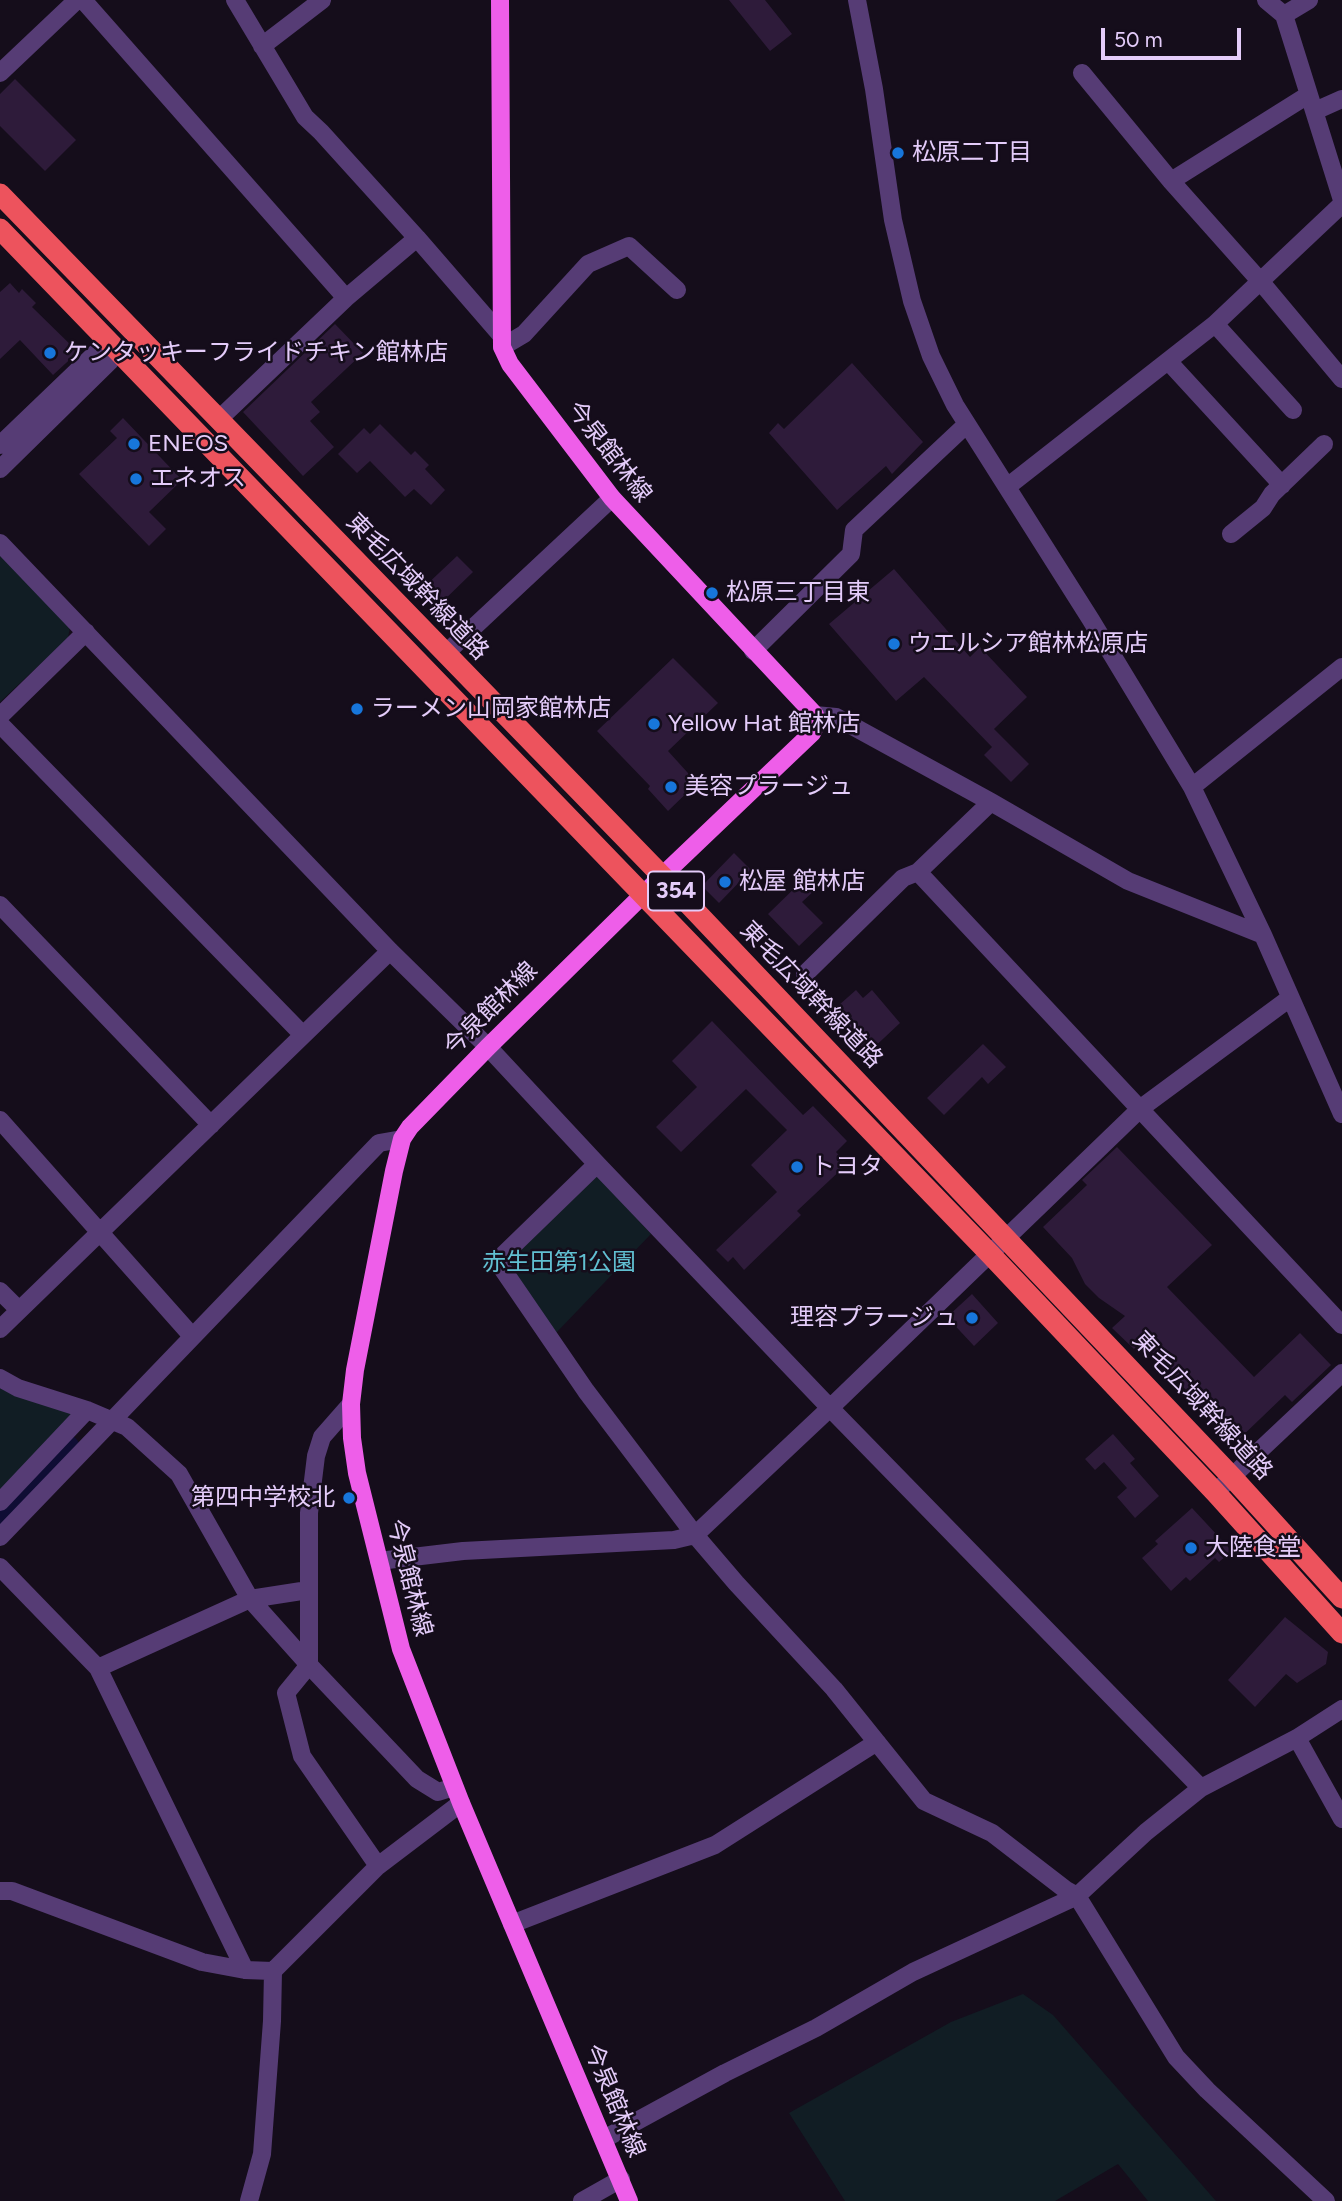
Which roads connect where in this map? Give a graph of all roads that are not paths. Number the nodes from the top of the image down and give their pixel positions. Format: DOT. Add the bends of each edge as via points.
graph roads {
  1 [pos="78,0"];
  2 [pos="83,0"];
  3 [pos="235,0"];
  4 [pos="322,0"];
  5 [pos="500,0"];
  6 [pos="857,0"];
  7 [pos="1266,0"];
  8 [pos="1309,0"];
  9 [pos="1284,15"];
  10 [pos="262,46"];
  11 [pos="1082,73"];
  12 [pos="0,74"];
  13 [pos="1342,99"];
  14 [pos="1311,104"];
  15 [pos="1171,180"];
  16 [pos="0,194"];
  17 [pos="1342,202"];
  18 [pos="0,229"];
  19 [pos="417,238"];
  20 [pos="1261,282"];
  21 [pos="677,290"];
  22 [pos="346,298"];
  23 [pos="1215,324"];
  24 [pos="501,341"];
  25 [pos="114,347"];
  26 [pos="1168,361"];
  27 [pos="1342,379"];
  28 [pos="1293,410"];
  29 [pos="218,420"];
  30 [pos="967,424"];
  31 [pos="1324,444"];
  32 [pos="0,445"];
  33 [pos="0,469"];
  34 [pos="1282,485"];
  35 [pos="1007,487"];
  36 [pos="612,498"];
  37 [pos="1231,534"];
  38 [pos="0,543"];
  39 [pos="86,632"];
  40 [pos="753,651"];
  41 [pos="445,654"];
  42 [pos="1342,667"];
  43 [pos="815,715"];
  44 [pos="0,716"];
  45 [pos="0,724"];
  46 [pos="1192,787"];
  47 [pos="991,802"];
  48 [pos="918,872"];
  49 [pos="662,876"];
  50 [pos="642,895"];
  51 [pos="0,905"];
  52 [pos="1264,935"];
  53 [pos="390,951"];
  54 [pos="805,974"];
  55 [pos="1290,998"];
  56 [pos="303,1035"];
  57 [pos="488,1047"];
  58 [pos="1141,1108"];
  59 [pos="1342,1114"];
  60 [pos="0,1120"];
  61 [pos="211,1125"];
  62 [pos="402,1139"];
  63 [pos="597,1164"];
  64 [pos="100,1231"];
  65 [pos="1007,1237"];
  66 [pos="990,1254"];
  67 [pos="0,1291"];
  68 [pos="19,1310"];
  69 [pos="1342,1325"];
  70 [pos="0,1328"];
  71 [pos="192,1336"];
  72 [pos="1342,1373"];
  73 [pos="0,1378"];
  74 [pos="351,1404"];
  75 [pos="830,1408"];
  76 [pos="87,1410"];
  77 [pos="111,1421"];
  78 [pos="1233,1477"];
  79 [pos="1215,1492"];
  80 [pos="0,1502"];
  81 [pos="695,1535"];
  82 [pos="0,1537"];
  83 [pos="379,1561"];
  84 [pos="0,1567"];
  85 [pos="308,1590"];
  86 [pos="1342,1598"];
  87 [pos="250,1599"];
  88 [pos="1342,1633"];
  89 [pos="309,1665"];
  90 [pos="98,1668"];
  91 [pos="1342,1710"];
  92 [pos="1297,1738"];
  93 [pos="877,1742"];
  94 [pos="1201,1788"];
  95 [pos="458,1795"];
  96 [pos="1342,1819"];
  97 [pos="378,1866"];
  98 [pos="0,1891"];
  99 [pos="1077,1896"];
  100 [pos="512,1924"];
  101 [pos="246,1970"];
  102 [pos="273,1971"];
  103 [pos="604,2139"];
  104 [pos="621,2179"];
  105 [pos="249,2201"];
  106 [pos="582,2201"];
  107 [pos="629,2201"];
  108 [pos="1326,2201"];
  1 -- 12 [label="street"];
  2 -- 22 [label="street"];
  3 -- 10 [label="street"];
  4 -- 10 [label="street"];
  5 -- 24 [label="main road, 今泉館林線"];
  6 -- 30 [label="street" via="893,220 912,301 931,356"];
  7 -- 9 [label="street"];
  8 -- 9 [label="street"];
  9 -- 14 [label="street"];
  10 -- 19 [label="street" via="305,117"];
  11 -- 15 [label="street"];
  13 -- 14 [label="street"];
  14 -- 15 [label="street"];
  14 -- 17 [label="street"];
  15 -- 20 [label="street"];
  16 -- 29 [label="highway, 東毛広域幹線道路 / 354"];
  17 -- 20 [label="street"];
  18 -- 25 [label="highway, 東毛広域幹線道路 / 354"];
  19 -- 22 [label="street"];
  19 -- 24 [label="street"];
  20 -- 23 [label="street"];
  20 -- 27 [label="street"];
  21 -- 24 [label="street" via="629,246 588,264 524,334"];
  22 -- 29 [label="street"];
  23 -- 26 [label="street"];
  23 -- 28 [label="street"];
  24 -- 36 [label="main road, 今泉館林線" via="510,365"];
  25 -- 32 [label="street" via="99,350"];
  25 -- 33 [label="street" via="110,361"];
  25 -- 50 [label="highway, 東毛広域幹線道路 / 354"];
  26 -- 34 [label="street"];
  26 -- 35 [label="street"];
  29 -- 41 [label="highway, 東毛広域幹線道路 / 354"];
  30 -- 35 [label="street"];
  30 -- 40 [label="street" via="854,530 851,554"];
  31 -- 34 [label="street"];
  34 -- 37 [label="street"];
  35 -- 46 [label="street"];
  36 -- 40 [label="main road, 今泉館林線"];
  36 -- 41 [label="street"];
  38 -- 39 [label="street"];
  39 -- 44 [label="street"];
  39 -- 53 [label="street"];
  40 -- 43 [label="main road, 今泉館林線"];
  41 -- 49 [label="highway, 東毛広域幹線道路 / 354"];
  42 -- 46 [label="street"];
  43 -- 47 [label="street" via="836,717"];
  43 -- 49 [label="main road, 今泉館林線" via="812,733"];
  45 -- 56 [label="street"];
  46 -- 52 [label="street"];
  47 -- 48 [label="street"];
  47 -- 52 [label="street" via="1128,881"];
  48 -- 54 [label="street" via="903,878"];
  48 -- 58 [label="street"];
  49 -- 50 [label="main road, 今泉館林線"];
  49 -- 65 [label="highway, 東毛広域幹線道路 / 354"];
  50 -- 57 [label="main road, 今泉館林線"];
  50 -- 66 [label="highway, 東毛広域幹線道路 / 354"];
  51 -- 61 [label="street"];
  52 -- 55 [label="street"];
  53 -- 56 [label="street"];
  53 -- 57 [label="street"];
  55 -- 58 [label="street"];
  55 -- 59 [label="street"];
  56 -- 61 [label="street"];
  57 -- 62 [label="main road, 今泉館林線"];
  57 -- 63 [label="street"];
  58 -- 65 [label="street"];
  58 -- 69 [label="street"];
  60 -- 64 [label="street"];
  61 -- 64 [label="street"];
  62 -- 71 [label="street" via="379,1143"];
  62 -- 74 [label="main road, 今泉館林線"];
  63 -- 75 [label="street"];
  63 -- 81 [label="street" via="497,1261 586,1391"];
  64 -- 68 [label="street"];
  64 -- 71 [label="street"];
  65 -- 66 [label="street"];
  65 -- 78 [label="highway, 東毛広域幹線道路 / 354"];
  66 -- 75 [label="street"];
  66 -- 79 [label="highway, 東毛広域幹線道路 / 354"];
  67 -- 68 [label="street"];
  68 -- 70 [label="street"];
  71 -- 77 [label="street"];
  72 -- 78 [label="street"];
  73 -- 76 [label="street"];
  74 -- 83 [label="main road, 今泉館林線" via="357,1473"];
  74 -- 85 [label="street" via="322,1437 316,1456 309,1513"];
  75 -- 81 [label="street"];
  75 -- 94 [label="street"];
  76 -- 77 [label="street"];
  76 -- 80 [label="street"];
  77 -- 82 [label="street"];
  77 -- 87 [label="street" via="127,1427 179,1474"];
  78 -- 79 [label="street"];
  78 -- 86 [label="highway, 東毛広域幹線道路 / 354"];
  79 -- 88 [label="highway, 東毛広域幹線道路 / 354"];
  81 -- 83 [label="street"];
  81 -- 93 [label="street"];
  83 -- 95 [label="main road, 今泉館林線" via="401,1649"];
  84 -- 90 [label="street"];
  85 -- 87 [label="street"];
  85 -- 89 [label="street"];
  87 -- 89 [label="street"];
  87 -- 90 [label="street"];
  89 -- 95 [label="street" via="417,1779 438,1792"];
  89 -- 97 [label="street" via="286,1693 302,1756"];
  90 -- 101 [label="street"];
  91 -- 92 [label="street"];
  92 -- 94 [label="street"];
  92 -- 96 [label="street"];
  93 -- 99 [label="street" via="924,1801 992,1833"];
  93 -- 100 [label="street" via="715,1845"];
  94 -- 99 [label="street"];
  95 -- 97 [label="street"];
  95 -- 100 [label="main road, 今泉館林線"];
  97 -- 102 [label="street"];
  98 -- 101 [label="street" via="12,1891 202,1962"];
  99 -- 103 [label="street" via="914,1972"];
  99 -- 108 [label="street" via="1176,2057"];
  100 -- 103 [label="main road, 今泉館林線"];
  101 -- 102 [label="street"];
  102 -- 105 [label="street" via="262,2154"];
  103 -- 104 [label="main road, 今泉館林線"];
  104 -- 106 [label="street"];
  104 -- 107 [label="main road, 今泉館林線"];
}
